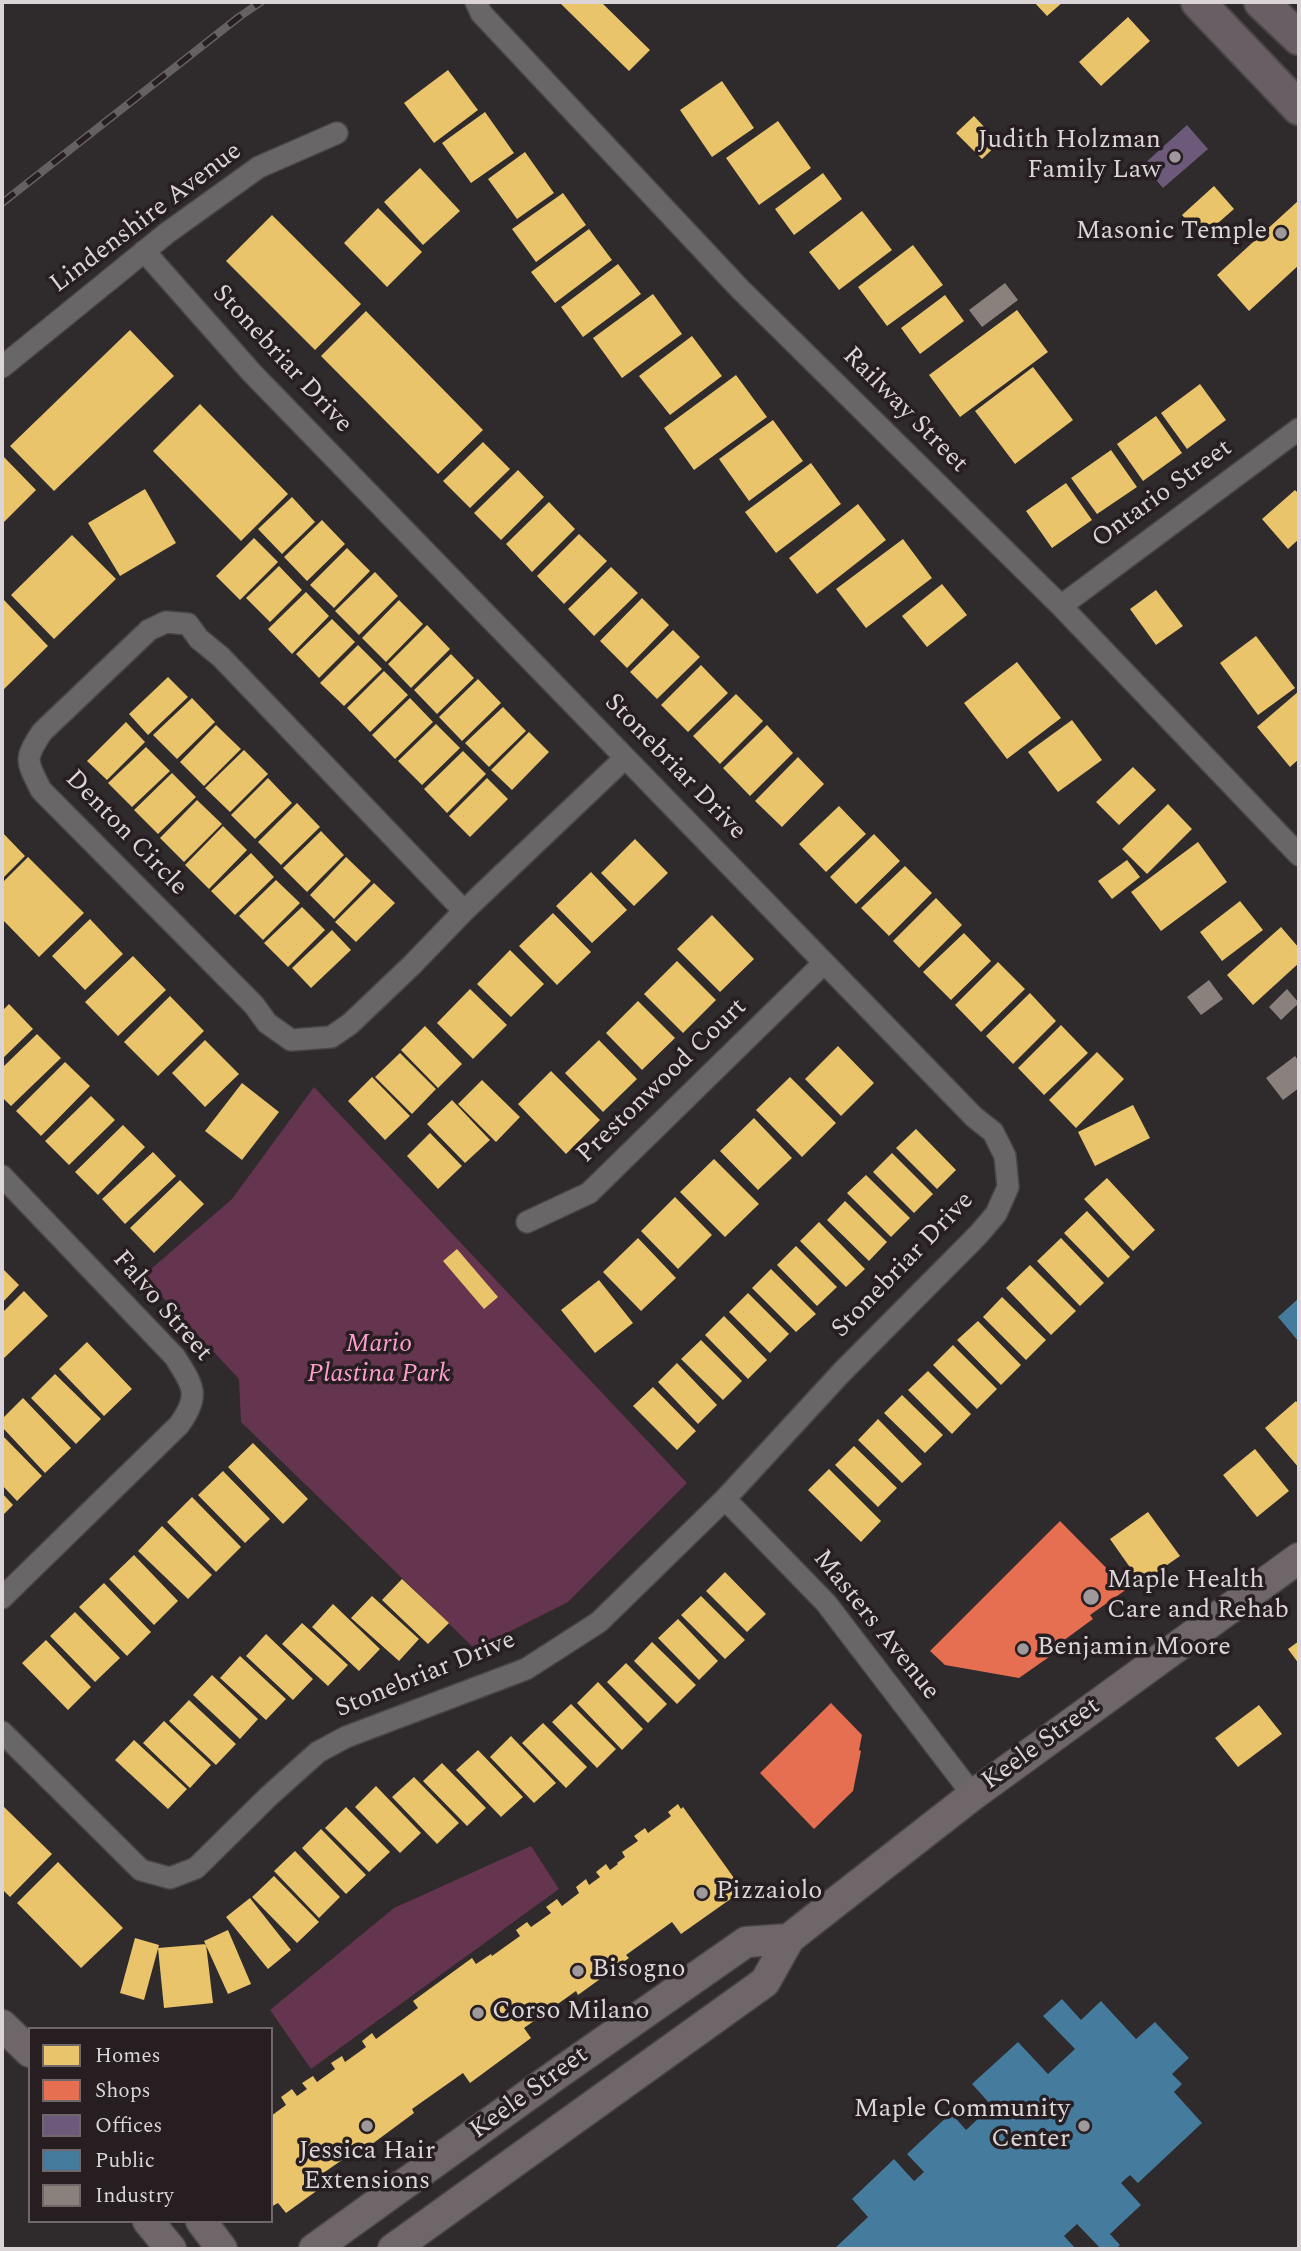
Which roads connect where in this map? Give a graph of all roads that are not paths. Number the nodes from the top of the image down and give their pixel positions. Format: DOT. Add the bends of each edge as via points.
graph roads {
  1 [pos="476,2"];
  2 [pos="1198,2"];
  3 [pos="1261,2"];
  4 [pos="1299,38"];
  5 [pos="1299,107"];
  6 [pos="337,133"];
  7 [pos="144,251"];
  8 [pos="2,367"];
  9 [pos="1299,429"];
  10 [pos="1061,606"];
  11 [pos="625,758"];
  12 [pos="1299,855"];
  13 [pos="464,911"];
  14 [pos="824,963"];
  15 [pos="2,1176"];
  16 [pos="527,1222"];
  17 [pos="725,1499"];
  18 [pos="1299,1558"];
  19 [pos="2,1598"];
  20 [pos="2,1732"];
  21 [pos="973,1795"];
  22 [pos="789,1939"];
  23 [pos="2,2025"];
  24 [pos="28,2050"];
  25 [pos="150,2223"];
  26 [pos="202,2223"];
  27 [pos="171,2249"];
  28 [pos="222,2249"];
  29 [pos="314,2249"];
  30 [pos="393,2249"];
  1 -- 10 [label="street, Railway Street" via="481,13 740,289"];
  2 -- 5 [label="main road"];
  3 -- 4 [label="main road"];
  6 -- 7 [label="street, Lindenshire Avenue" via="259,167"];
  7 -- 8 [label="street, Lindenshire Avenue"];
  7 -- 11 [label="street, Stonebriar Drive" via="252,373"];
  9 -- 10 [label="street, Ontario Street"];
  10 -- 12 [label="street, Railway Street"];
  11 -- 13 [label="street, Denton Circle"];
  11 -- 14 [label="street, Stonebriar Drive"];
  13 -- 13 [label="street, Denton Circle" via="188,624 166,622 149,630 42,732 30,750 28,763 41,790 267,1023 291,1040 331,1037 350,1024"];
  14 -- 16 [label="street, Prestonwood Court" via="589,1193"];
  14 -- 17 [label="street, Stonebriar Drive" via="993,1132 1005,1156 1008,1187 996,1214 978,1235"];
  15 -- 19 [label="street, Falvo Street" via="175,1357 193,1386 191,1408 179,1425"];
  17 -- 20 [label="street, Stonebriar Drive" via="599,1622 526,1669 346,1737 318,1752 196,1868 170,1878 141,1870"];
  17 -- 21 [label="street, Masters Avenue" via="826,1603"];
  18 -- 21 [label="main road, Keele Street"];
  21 -- 22 [label="main road, Keele Street"];
  22 -- 29 [label="main road, Keele Street" via="746,1942"];
  22 -- 30 [label="main road, Keele Street" via="765,1982"];
  23 -- 24 [label="main road"];
  25 -- 27 [label="main road"];
  26 -- 28 [label="main road"];
}
